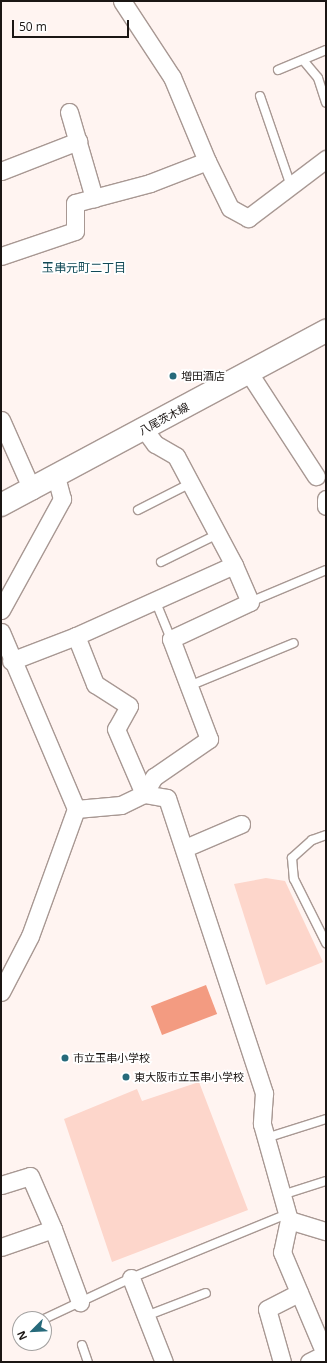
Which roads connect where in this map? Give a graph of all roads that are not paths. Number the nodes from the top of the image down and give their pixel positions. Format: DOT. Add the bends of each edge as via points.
graph roads {
  1 [pos="122,1"];
  2 [pos="326,50"];
  3 [pos="303,60"];
  4 [pos="278,70"];
  5 [pos="260,96"];
  6 [pos="326,103"];
  7 [pos="69,112"];
  8 [pos="78,141"];
  9 [pos="326,159"];
  10 [pos="207,161"];
  11 [pos="1,171"];
  12 [pos="291,186"];
  13 [pos="94,198"];
  14 [pos="1,256"];
  15 [pos="326,331"];
  16 [pos="249,373"];
  17 [pos="1,420"];
  18 [pos="145,430"];
  19 [pos="56,476"];
  20 [pos="316,476"];
  21 [pos="191,484"];
  22 [pos="32,490"];
  23 [pos="326,499"];
  24 [pos="1,505"];
  25 [pos="326,506"];
  26 [pos="138,510"];
  27 [pos="218,534"];
  28 [pos="161,562"];
  29 [pos="234,565"];
  30 [pos="326,570"];
  31 [pos="155,600"];
  32 [pos="250,602"];
  33 [pos="1,610"];
  34 [pos="1,632"];
  35 [pos="76,636"];
  36 [pos="171,639"];
  37 [pos="294,643"];
  38 [pos="8,660"];
  39 [pos="189,686"];
  40 [pos="144,794"];
  41 [pos="76,809"];
  42 [pos="241,824"];
  43 [pos="326,835"];
  44 [pos="185,848"];
  45 [pos="326,943"];
  46 [pos="1,992"];
  47 [pos="326,1119"];
  48 [pos="266,1138"];
  49 [pos="326,1181"];
  50 [pos="1,1185"];
  51 [pos="282,1195"];
  52 [pos="288,1217"];
  53 [pos="53,1228"];
  54 [pos="326,1231"];
  55 [pos="1,1248"];
  56 [pos="131,1278"];
  57 [pos="206,1292"];
  58 [pos="299,1293"];
  59 [pos="80,1302"];
  60 [pos="52,1315"];
  61 [pos="146,1316"];
  62 [pos="82,1345"];
  63 [pos="88,1362"];
  64 [pos="164,1362"];
  65 [pos="282,1362"];
  66 [pos="309,1362"];
  1 -- 10 [label="street" via="172,77"];
  2 -- 3 [label="lane"];
  3 -- 4 [label="lane"];
  3 -- 6 [label="lane" via="318,78"];
  5 -- 12 [label="lane"];
  7 -- 8 [label="street"];
  8 -- 11 [label="street"];
  8 -- 13 [label="street"];
  9 -- 12 [label="street"];
  10 -- 12 [label="street" via="230,208 248,218"];
  10 -- 13 [label="street" via="150,183"];
  13 -- 14 [label="street" via="75,203 75,231"];
  15 -- 16 [label="main road, 八尾茨木線"];
  16 -- 18 [label="main road, 八尾茨木線"];
  16 -- 20 [label="street"];
  17 -- 22 [label="street"];
  18 -- 19 [label="main road, 八尾茨木線"];
  18 -- 21 [label="street" via="155,444 176,456"];
  19 -- 22 [label="main road, 八尾茨木線"];
  19 -- 33 [label="street" via="62,499"];
  21 -- 26 [label="lane"];
  21 -- 27 [label="street"];
  22 -- 24 [label="main road, 八尾茨木線"];
  23 -- 25 [label="street"];
  27 -- 28 [label="lane"];
  27 -- 29 [label="street"];
  29 -- 31 [label="street"];
  29 -- 32 [label="street"];
  30 -- 32 [label="lane"];
  31 -- 35 [label="street"];
  31 -- 36 [label="lane"];
  32 -- 36 [label="street"];
  34 -- 38 [label="street"];
  35 -- 38 [label="street"];
  35 -- 40 [label="street" via="95,684 129,706 116,729"];
  36 -- 39 [label="street"];
  37 -- 39 [label="lane"];
  38 -- 41 [label="street"];
  39 -- 40 [label="street" via="209,739 154,777"];
  40 -- 41 [label="street" via="121,805"];
  40 -- 44 [label="street" via="167,798"];
  41 -- 46 [label="street" via="30,936"];
  42 -- 44 [label="street"];
  43 -- 45 [label="lane" via="312,840 292,858 294,879"];
  44 -- 48 [label="street" via="264,1093 262,1124"];
  47 -- 48 [label="lane"];
  48 -- 51 [label="street"];
  49 -- 51 [label="lane"];
  50 -- 53 [label="street" via="30,1176"];
  51 -- 52 [label="street"];
  52 -- 54 [label="street"];
  52 -- 56 [label="lane"];
  52 -- 58 [label="street" via="282,1252"];
  53 -- 55 [label="street"];
  53 -- 59 [label="street"];
  56 -- 59 [label="lane"];
  56 -- 61 [label="street"];
  57 -- 61 [label="lane"];
  58 -- 65 [label="street" via="267,1309"];
  58 -- 66 [label="street" via="324,1354"];
  59 -- 60 [label="lane"];
  61 -- 64 [label="street"];
  62 -- 63 [label="lane"];
}
